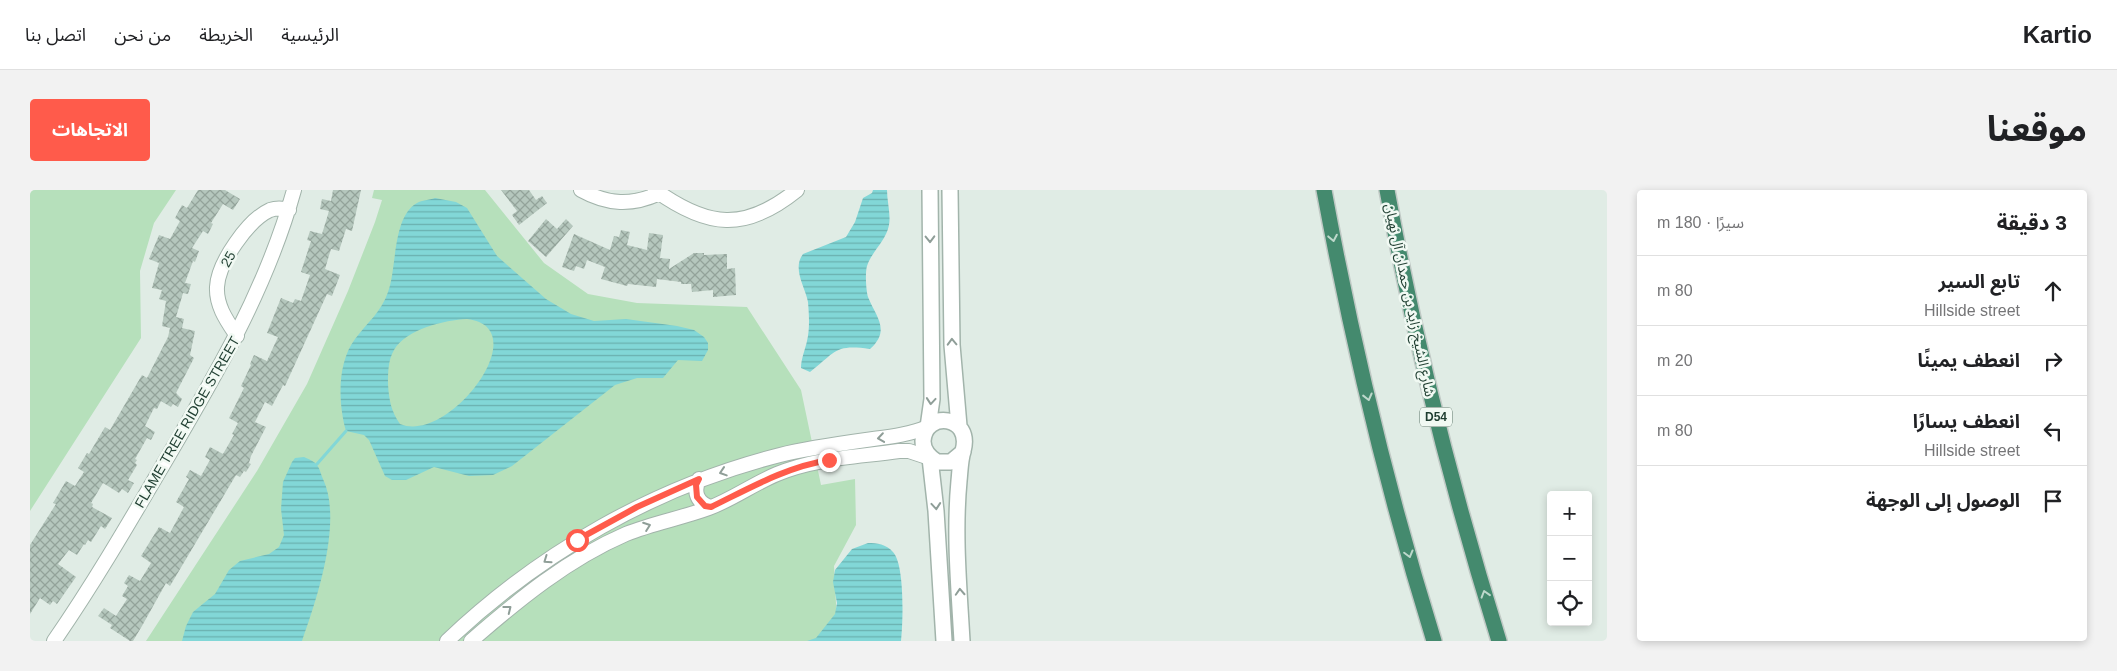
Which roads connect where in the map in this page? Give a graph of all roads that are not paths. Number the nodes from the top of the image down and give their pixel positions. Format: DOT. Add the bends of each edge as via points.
graph roads {
  1 [pos="294,190"];
  2 [pos="581,190"];
  3 [pos="798,190"];
  4 [pos="930,190"];
  5 [pos="950,190"];
  6 [pos="1324,190"];
  7 [pos="1387,190"];
  8 [pos="658,192"];
  9 [pos="289,210"];
  10 [pos="237,336"];
  11 [pos="959,426"];
  12 [pos="928,427"];
  13 [pos="962,452"];
  14 [pos="930,458"];
  15 [pos="699,479"];
  16 [pos="711,507"];
  17 [pos="54,641"];
  18 [pos="447,641"];
  19 [pos="471,641"];
  20 [pos="944,641"];
  21 [pos="962,641"];
  22 [pos="1434,641"];
  23 [pos="1499,641"];
  1 -- 9 [label="street, FLAME TREE RIDGE STREET"];
  2 -- 8 [label="street" via="617,203 646,200"];
  3 -- 8 [label="street" via="763,212 725,221 701,216"];
  4 -- 12 [label="street, one-way" via="932,398"];
  11 -- 5 [label="street, one-way" via="952,345"];
  6 -- 22 [label="highway, one-way" via="1356,346"];
  23 -- 7 [label="highway, شارع الشيخ زايد بن حمدان آل نهيان / D54, one-way" via="1434,410"];
  9 -- 10 [label="street, FLAME TREE RIDGE STREET" via="268,268"];
  9 -- 10 [label="street, 25" via="275,209 262,216 238,241 221,269 217,297 223,315"];
  10 -- 17 [label="street, FLAME TREE RIDGE STREET" via="138,507"];
  11 -- 12 [label="street" via="940,420"];
  11 -- 13 [label="street" via="965,438"];
  12 -- 14 [label="street" via="923,446"];
  12 -- 15 [label="street, one-way" via="897,436 796,451"];
  13 -- 14 [label="street" via="951,462 937,462"];
  21 -- 13 [label="street, one-way" via="957,507"];
  14 -- 16 [label="street" via="899,451 816,462 777,474"];
  14 -- 20 [label="street, one-way"];
  15 -- 16 [label="street" via="697,497 705,506"];
  15 -- 18 [label="street, one-way" via="637,507 577,540 520,579"];
  19 -- 16 [label="street, one-way" via="525,596 585,555 646,526"];
}
